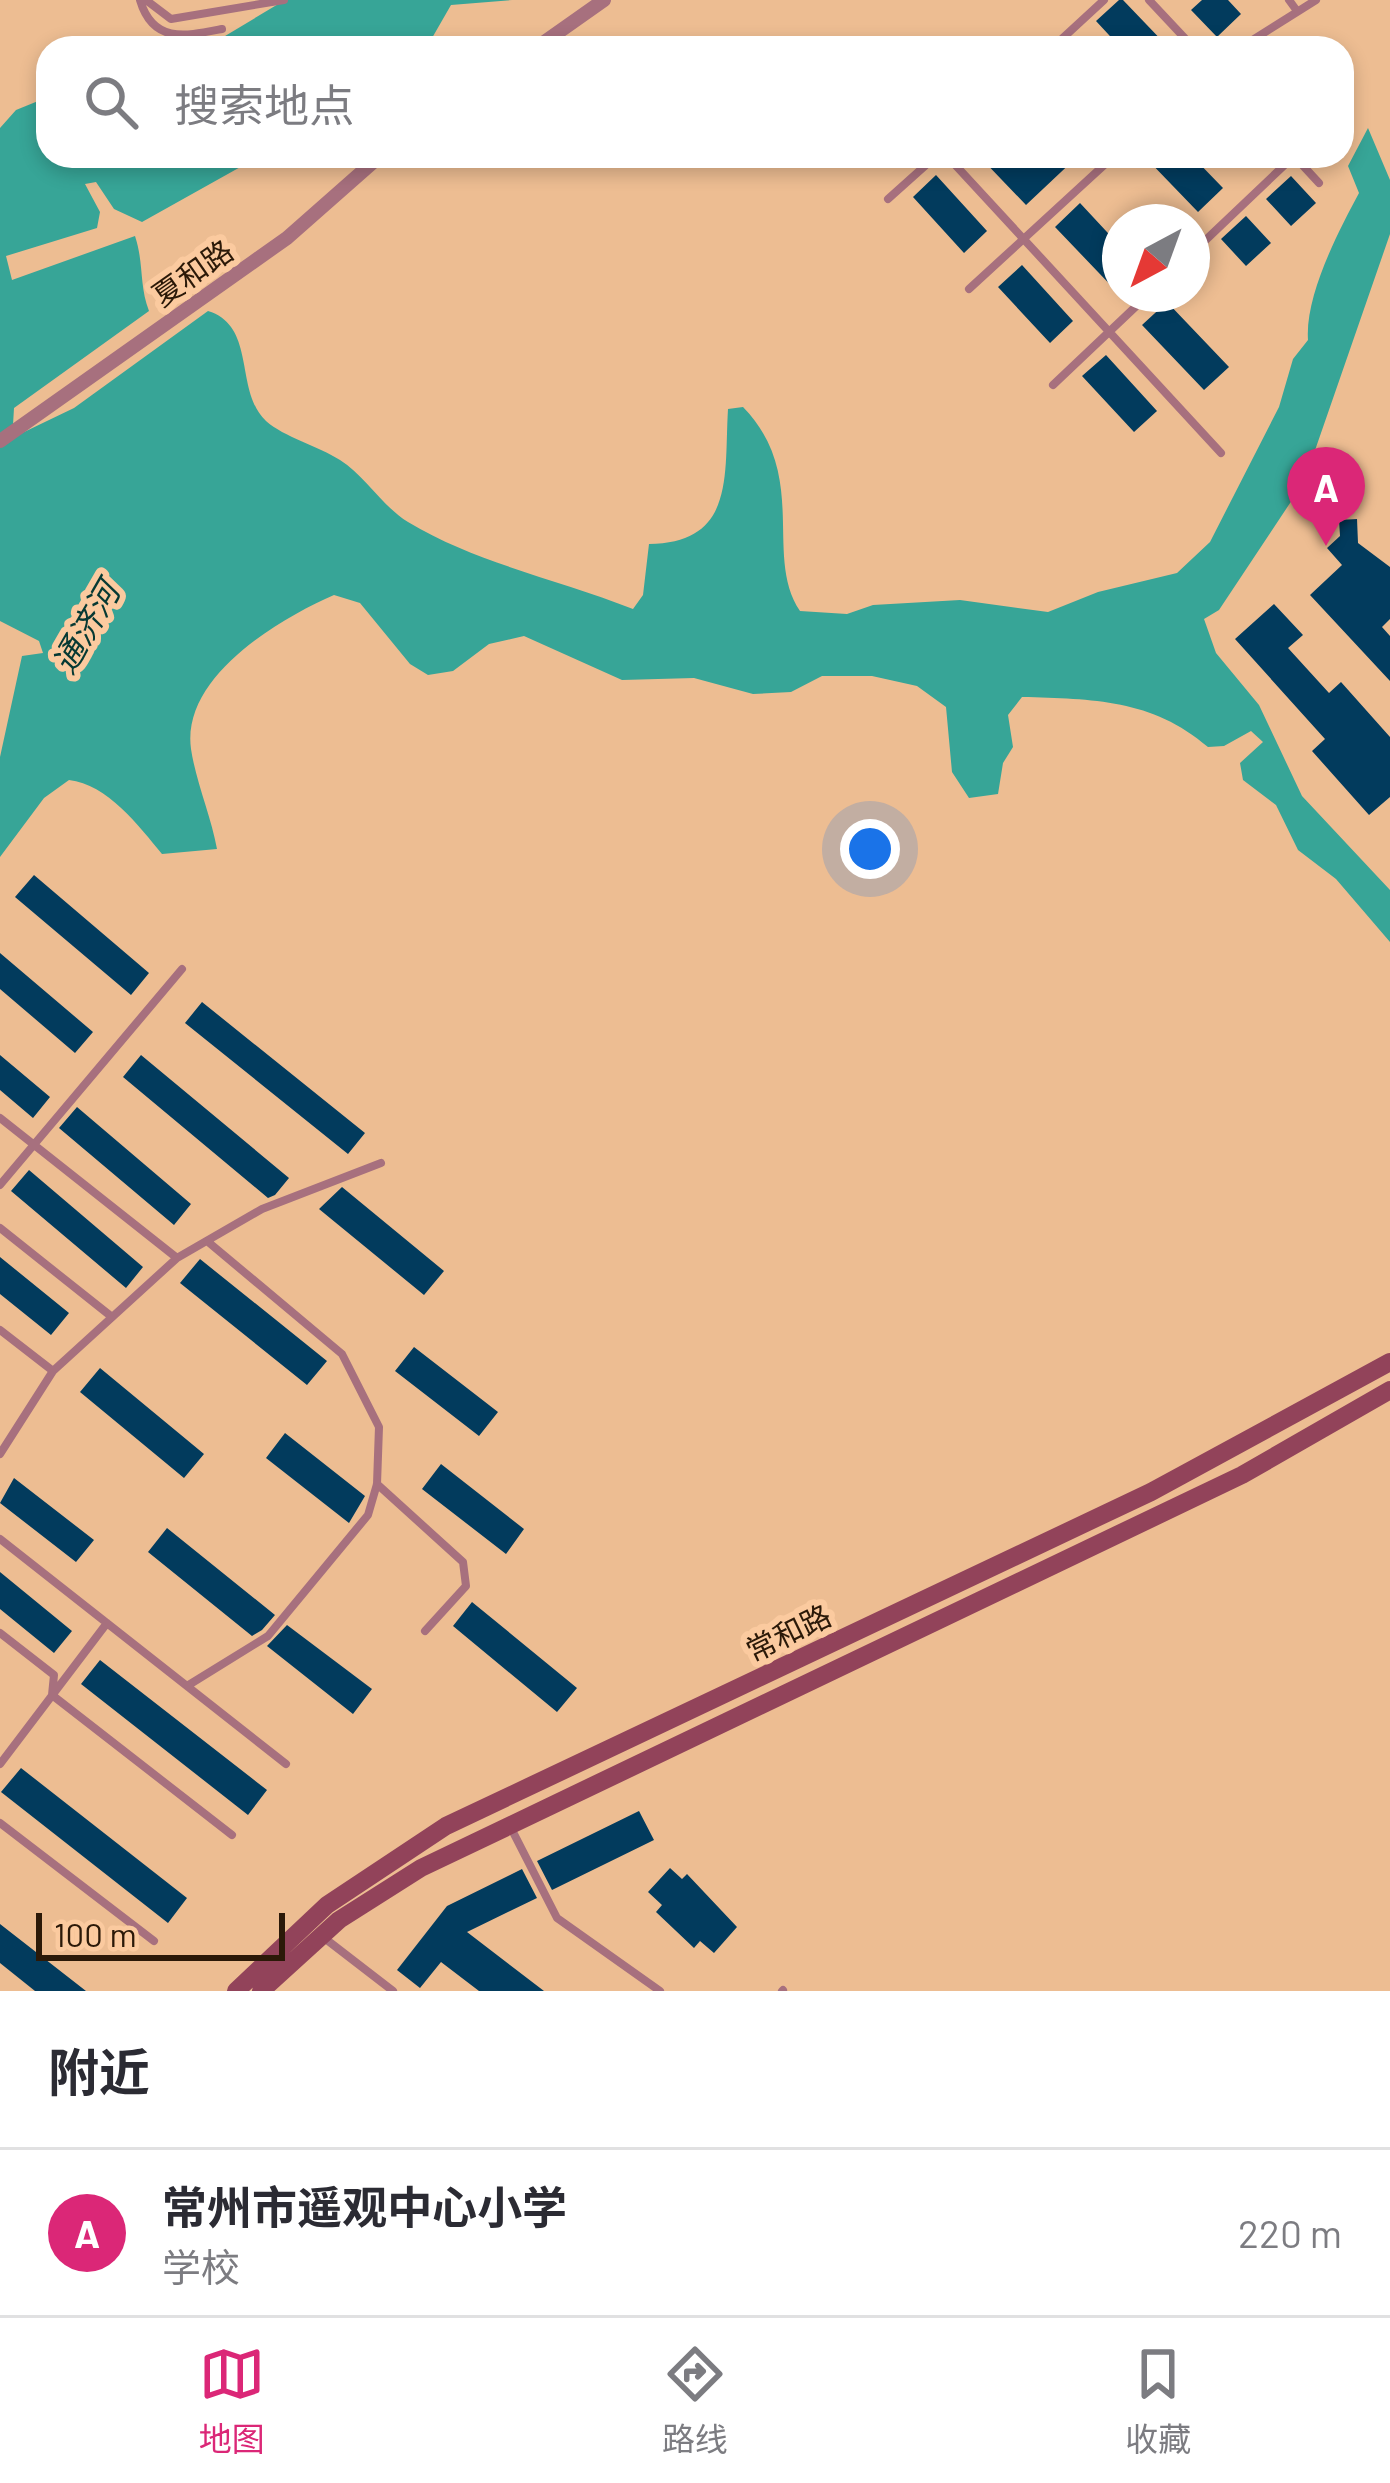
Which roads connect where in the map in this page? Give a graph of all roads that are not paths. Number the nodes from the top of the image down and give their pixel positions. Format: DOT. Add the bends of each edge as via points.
graph roads {
  1 [pos="143,0"];
  2 [pos="284,0"];
  3 [pos="604,0"];
  4 [pos="1104,0"];
  5 [pos="1149,0"];
  6 [pos="1289,0"];
  7 [pos="1316,0"];
  8 [pos="1297,11"];
  9 [pos="222,29"];
  10 [pos="176,36"];
  11 [pos="184,36"];
  12 [pos="553,36"];
  13 [pos="1065,36"];
  14 [pos="1183,36"];
  15 [pos="1258,36"];
  16 [pos="366,168"];
  17 [pos="923,168"];
  18 [pos="958,168"];
  19 [pos="1101,168"];
  20 [pos="1281,168"];
  21 [pos="1305,168"];
  22 [pos="1319,184"];
  23 [pos="888,199"];
  24 [pos="1210,236"];
  25 [pos="1024,238"];
  26 [pos="969,289"];
  27 [pos="1130,312"];
  28 [pos="1108,332"];
  29 [pos="1053,385"];
  30 [pos="0,441"];
  31 [pos="1220,453"];
  32 [pos="182,969"];
  33 [pos="0,1118"];
  34 [pos="34,1145"];
  35 [pos="381,1163"];
  36 [pos="0,1185"];
  37 [pos="0,1228"];
  38 [pos="206,1241"];
  39 [pos="178,1258"];
  40 [pos="112,1318"];
  41 [pos="0,1330"];
  42 [pos="1390,1362"];
  43 [pos="52,1371"];
  44 [pos="1390,1390"];
  45 [pos="2,1447"];
  46 [pos="377,1484"];
  47 [pos="0,1539"];
  48 [pos="107,1623"];
  49 [pos="425,1631"];
  50 [pos="0,1633"];
  51 [pos="187,1685"];
  52 [pos="52,1695"];
  53 [pos="0,1742"];
  54 [pos="10,1750"];
  55 [pos="0,1763"];
  56 [pos="286,1764"];
  57 [pos="0,1822"];
  58 [pos="510,1827"];
  59 [pos="232,1835"];
  60 [pos="322,1936"];
  61 [pos="154,1941"];
  62 [pos="656,1990"];
  63 [pos="236,1991"];
  64 [pos="262,1991"];
  65 [pos="393,1991"];
  1 -- 2 [label="lane" via="171,19"];
  1 -- 10 [label="lane" via="149,22"];
  3 -- 12 [label="street"];
  4 -- 13 [label="lane"];
  5 -- 14 [label="lane"];
  6 -- 8 [label="lane"];
  7 -- 8 [label="lane"];
  8 -- 15 [label="lane"];
  9 -- 11 [label="lane"];
  16 -- 30 [label="street, 夏和路" via="287,238"];
  17 -- 23 [label="lane"];
  18 -- 25 [label="lane"];
  19 -- 25 [label="lane"];
  20 -- 24 [label="lane"];
  21 -- 22 [label="lane"];
  25 -- 26 [label="lane"];
  25 -- 28 [label="lane"];
  27 -- 28 [label="lane"];
  28 -- 29 [label="lane"];
  28 -- 31 [label="lane"];
  32 -- 34 [label="lane"];
  33 -- 34 [label="lane"];
  34 -- 36 [label="lane"];
  34 -- 39 [label="lane"];
  35 -- 38 [label="lane" via="262,1209"];
  37 -- 40 [label="lane"];
  38 -- 39 [label="lane"];
  38 -- 46 [label="lane" via="342,1354 380,1427"];
  39 -- 40 [label="lane"];
  40 -- 43 [label="lane"];
  41 -- 43 [label="lane"];
  42 -- 63 [label="street, 常和路" via="1151,1492 446,1826 327,1905"];
  43 -- 45 [label="lane"];
  44 -- 58 [label="street, 常和路" via="1242,1475"];
  46 -- 49 [label="lane" via="464,1562 466,1586"];
  46 -- 51 [label="lane" via="368,1515 268,1636"];
  47 -- 48 [label="lane"];
  48 -- 51 [label="lane"];
  48 -- 52 [label="lane"];
  50 -- 52 [label="lane" via="54,1675"];
  51 -- 56 [label="lane"];
  52 -- 54 [label="lane"];
  52 -- 59 [label="lane"];
  53 -- 54 [label="lane"];
  54 -- 55 [label="lane"];
  57 -- 61 [label="lane"];
  58 -- 60 [label="street, 常和路" via="422,1868"];
  58 -- 62 [label="lane" via="557,1918"];
  60 -- 64 [label="street, 常和路"];
  60 -- 65 [label="lane"];
}
